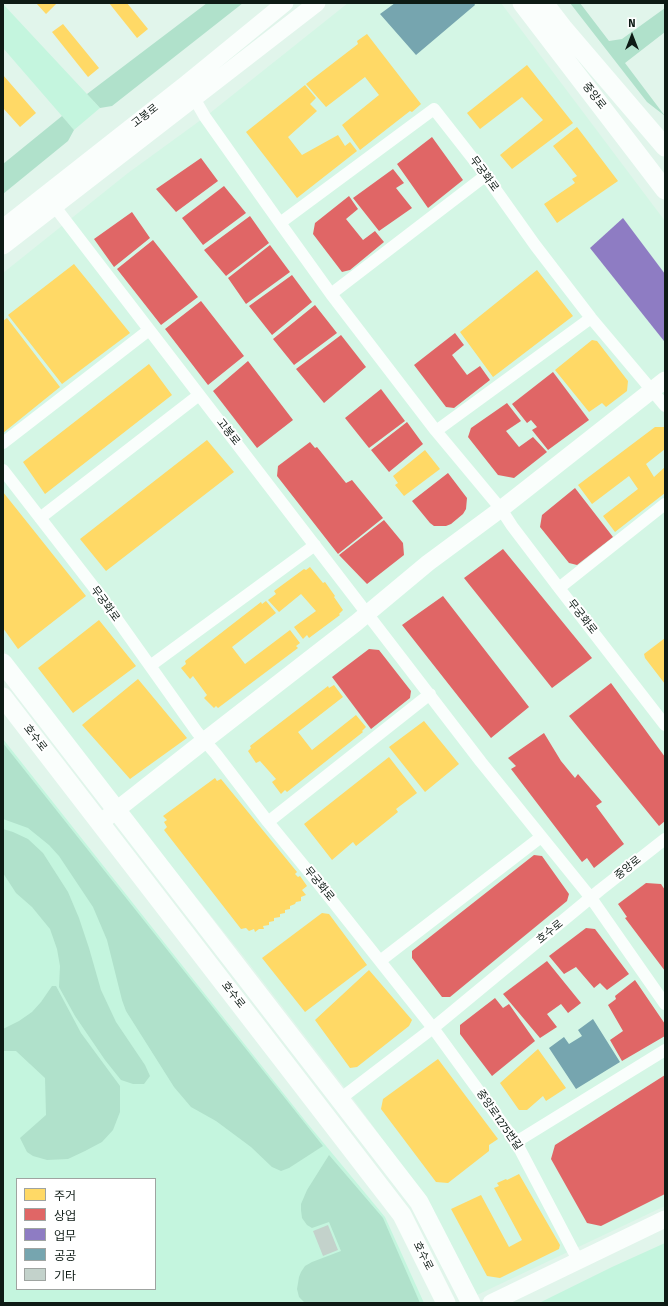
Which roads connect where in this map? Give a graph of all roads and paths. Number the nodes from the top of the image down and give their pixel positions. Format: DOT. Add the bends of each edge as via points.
graph roads {
  1 [pos="285,3"];
  2 [pos="317,3"];
  3 [pos="522,3"];
  4 [pos="544,3"];
  5 [pos="194,98"];
  6 [pos="665,147"];
  7 [pos="485,176"];
  8 [pos="665,190"];
  9 [pos="54,207"];
  10 [pos="280,223"];
  11 [pos="3,228"];
  12 [pos="3,246"];
  13 [pos="331,294"];
  14 [pos="591,318"];
  15 [pos="149,330"];
  16 [pos="658,385"];
  17 [pos="199,395"];
  18 [pos="665,406"];
  19 [pos="436,431"];
  20 [pos="3,443"];
  21 [pos="3,470"];
  22 [pos="665,504"];
  23 [pos="500,509"];
  24 [pos="40,518"];
  25 [pos="315,545"];
  26 [pos="559,588"];
  27 [pos="367,613"];
  28 [pos="3,663"];
  29 [pos="150,666"];
  30 [pos="430,694"];
  31 [pos="3,697"];
  32 [pos="664,723"];
  33 [pos="204,741"];
  34 [pos="116,811"];
  35 [pos="268,822"];
  36 [pos="100,823"];
  37 [pos="541,836"];
  38 [pos="665,839"];
  39 [pos="591,898"];
  40 [pos="380,961"];
  41 [pos="665,1004"];
  42 [pos="433,1028"];
  43 [pos="665,1050"];
  44 [pos="340,1099"];
  45 [pos="516,1142"];
  46 [pos="665,1219"];
  47 [pos="578,1260"];
  48 [pos="446,1303"];
  49 [pos="472,1303"];
  50 [pos="491,1303"];
  1 -- 11 [label="main road, 고봉로"];
  2 -- 5 [label="main road, 고봉로"];
  3 -- 8 [label="main road, 중앙로"];
  4 -- 6 [label="main road, 중앙로"];
  5 -- 9 [label="main road, 고봉로"];
  5 -- 10 [label="street"];
  7 -- 10 [label="street, 무궁화로" via="434,110"];
  7 -- 13 [label="street"];
  7 -- 14 [label="street, 무궁화로"];
  9 -- 12 [label="main road, 고봉로"];
  9 -- 15 [label="street, 고봉로"];
  10 -- 13 [label="street"];
  13 -- 19 [label="street, 무궁화로"];
  14 -- 16 [label="street, 무궁화로"];
  14 -- 19 [label="street"];
  15 -- 17 [label="street, 고봉로"];
  15 -- 20 [label="street"];
  16 -- 18 [label="street, 무궁화로"];
  16 -- 23 [label="main road"];
  17 -- 24 [label="street"];
  17 -- 25 [label="street, 고봉로"];
  19 -- 23 [label="street, 무궁화로"];
  21 -- 24 [label="street, 무궁화로"];
  22 -- 26 [label="street"];
  23 -- 26 [label="street, 무궁화로"];
  23 -- 27 [label="main road"];
  24 -- 29 [label="street, 무궁화로" via="99,594"];
  25 -- 27 [label="street"];
  25 -- 29 [label="street"];
  26 -- 32 [label="street, 무궁화로"];
  27 -- 30 [label="street"];
  27 -- 33 [label="main road"];
  28 -- 34 [label="main road, 호수로"];
  29 -- 33 [label="street, 무궁화로"];
  30 -- 35 [label="street"];
  30 -- 37 [label="street"];
  31 -- 36 [label="main road, 호수로"];
  33 -- 34 [label="main road"];
  33 -- 35 [label="street, 무궁화로"];
  34 -- 36 [label="main road"];
  34 -- 44 [label="main road, 호수로"];
  35 -- 40 [label="street, 무궁화로"];
  36 -- 48 [label="main road, 호수로" via="402,1216"];
  37 -- 39 [label="street"];
  37 -- 40 [label="street"];
  38 -- 39 [label="street, 중앙로"];
  39 -- 41 [label="street"];
  39 -- 42 [label="street, 호수로"];
  40 -- 42 [label="street, 무궁화로"];
  42 -- 44 [label="street, 호수로"];
  42 -- 45 [label="street, 중앙로1275번길"];
  43 -- 45 [label="street"];
  44 -- 49 [label="main road, 호수로" via="419,1202"];
  45 -- 47 [label="street, 중앙로1275번길"];
  46 -- 47 [label="main road"];
  47 -- 50 [label="main road"];
}
